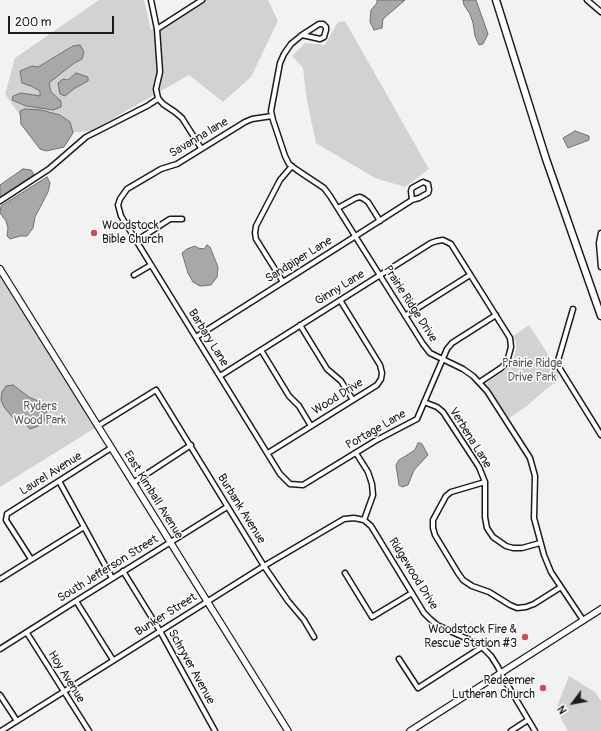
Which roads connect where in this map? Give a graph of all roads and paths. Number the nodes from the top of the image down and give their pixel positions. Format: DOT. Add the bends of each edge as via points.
graph roads {
  1 [pos="151,0"];
  2 [pos="202,0"];
  3 [pos="496,0"];
  4 [pos="587,0"];
  5 [pos="601,12"];
  6 [pos="157,29"];
  7 [pos="302,35"];
  8 [pos="158,99"];
  9 [pos="272,116"];
  10 [pos="201,148"];
  11 [pos="292,166"];
  12 [pos="120,198"];
  13 [pos="412,200"];
  14 [pos="0,201"];
  15 [pos="338,208"];
  16 [pos="182,219"];
  17 [pos="380,221"];
  18 [pos="601,233"];
  19 [pos="355,237"];
  20 [pos="136,241"];
  21 [pos="151,265"];
  22 [pos="601,267"];
  23 [pos="0,269"];
  24 [pos="134,275"];
  25 [pos="470,275"];
  26 [pos="379,276"];
  27 [pos="283,282"];
  28 [pos="340,300"];
  29 [pos="573,309"];
  30 [pos="496,315"];
  31 [pos="405,316"];
  32 [pos="601,316"];
  33 [pos="300,325"];
  34 [pos="196,337"];
  35 [pos="261,350"];
  36 [pos="443,359"];
  37 [pos="220,376"];
  38 [pos="480,382"];
  39 [pos="353,400"];
  40 [pos="424,402"];
  41 [pos="101,424"];
  42 [pos="311,426"];
  43 [pos="601,435"];
  44 [pos="191,446"];
  45 [pos="111,448"];
  46 [pos="268,453"];
  47 [pos="356,453"];
  48 [pos="59,481"];
  49 [pos="485,482"];
  50 [pos="133,483"];
  51 [pos="290,484"];
  52 [pos="227,507"];
  53 [pos="364,520"];
  54 [pos="84,527"];
  55 [pos="170,542"];
  56 [pos="540,544"];
  57 [pos="31,560"];
  58 [pos="264,566"];
  59 [pos="123,571"];
  60 [pos="345,573"];
  61 [pos="112,578"];
  62 [pos="0,579"];
  63 [pos="561,587"];
  64 [pos="412,593"];
  65 [pos="76,601"];
  66 [pos="207,601"];
  67 [pos="601,609"];
  68 [pos="583,620"];
  69 [pos="160,631"];
  70 [pos="27,633"];
  71 [pos="314,636"];
  72 [pos="482,647"];
  73 [pos="0,650"];
  74 [pos="399,659"];
  75 [pos="113,660"];
  76 [pos="501,674"];
  77 [pos="64,692"];
  78 [pos="0,695"];
  79 [pos="528,720"];
  80 [pos="17,721"];
  81 [pos="1,731"];
  82 [pos="89,731"];
  83 [pos="215,731"];
  84 [pos="288,731"];
  85 [pos="410,731"];
  86 [pos="511,731"];
  87 [pos="535,731"];
  1 -- 6 [label="street"];
  2 -- 6 [label="street"];
  3 -- 32 [label="main road" via="546,159"];
  4 -- 5 [label="street"];
  6 -- 8 [label="street" via="160,72 156,89"];
  7 -- 7 [label="street, Prairie Ridge Drive" via="319,24 326,27 324,37 320,39"];
  7 -- 9 [label="street, Prairie Ridge Drive" via="291,44 280,63"];
  8 -- 10 [label="street" via="182,118"];
  8 -- 14 [label="street" via="86,138 49,169"];
  9 -- 10 [label="street, Savanna lane" via="245,122"];
  9 -- 11 [label="street, Prairie Ridge Drive" via="285,156"];
  10 -- 12 [label="street, Savanna lane" via="177,164 161,169 127,189"];
  11 -- 15 [label="street, Prairie Ridge Drive" via="324,188"];
  11 -- 27 [label="street" via="280,180 256,226 255,233 256,239"];
  12 -- 20 [label="street, Barbary Lane" via="118,205 121,216"];
  13 -- 13 [label="street, Sandpiper Lane" via="428,193 428,184 423,182 412,188"];
  13 -- 17 [label="street, Sandpiper Lane"];
  15 -- 17 [label="street" via="356,198 364,198"];
  15 -- 19 [label="street, Prairie Ridge Drive"];
  16 -- 20 [label="street" via="170,219"];
  17 -- 19 [label="street, Sandpiper Lane"];
  18 -- 22 [label="street"];
  19 -- 26 [label="street, Prairie Ridge Drive"];
  19 -- 27 [label="street, Sandpiper Lane"];
  20 -- 21 [label="street, Barbary Lane"];
  21 -- 24 [label="street"];
  21 -- 34 [label="street, Barbary Lane"];
  23 -- 45 [label="street, East Kimball Avenue"];
  25 -- 26 [label="street, Ginny Lane" via="451,244 443,240 431,243"];
  25 -- 30 [label="street, Ginny Lane"];
  25 -- 31 [label="street"];
  26 -- 28 [label="street, Ginny Lane"];
  26 -- 31 [label="street, Prairie Ridge Drive"];
  27 -- 34 [label="street, Sandpiper Lane"];
  28 -- 33 [label="street, Ginny Lane"];
  28 -- 39 [label="street, Wood Drive" via="380,365 382,373 377,385"];
  29 -- 43 [label="street" via="557,364"];
  30 -- 36 [label="street, Portage Lane" via="452,343"];
  30 -- 38 [label="street, Ginny Lane" via="510,338 510,353 507,362 501,368"];
  31 -- 36 [label="street, Prairie Ridge Drive" via="430,353"];
  33 -- 35 [label="street, Ginny Lane"];
  33 -- 39 [label="street" via="327,369 342,380"];
  34 -- 37 [label="street, Barbary Lane"];
  35 -- 37 [label="street, Ginny Lane"];
  35 -- 42 [label="street"];
  36 -- 38 [label="street, Prairie Ridge Drive" via="463,369"];
  36 -- 40 [label="street, Portage Lane"];
  37 -- 46 [label="street, Barbary Lane"];
  38 -- 56 [label="street, Prairie Ridge Drive" via="530,458 534,476 534,518"];
  39 -- 42 [label="street, Wood Drive"];
  40 -- 47 [label="street, Portage Lane" via="416,419"];
  40 -- 49 [label="street, Verbena Lane" via="437,407 448,418 479,467"];
  41 -- 44 [label="street, Burbank Avenue" via="156,390"];
  42 -- 46 [label="street, Wood Drive"];
  44 -- 50 [label="street"];
  44 -- 52 [label="street, Burbank Avenue"];
  45 -- 48 [label="street, Laurel Avenue"];
  45 -- 50 [label="street, East Kimball Avenue"];
  46 -- 51 [label="street, Barbary Lane" via="280,474"];
  47 -- 51 [label="street, Portage Lane" via="303,485"];
  47 -- 53 [label="street" via="372,484 373,495"];
  48 -- 54 [label="street"];
  48 -- 57 [label="street, Laurel Avenue" via="7,514 6,520"];
  49 -- 56 [label="street, Verbena Lane" via="485,517 493,537 514,548"];
  49 -- 63 [label="street" via="451,492 446,496 433,520 435,535 463,580 517,608 534,604"];
  50 -- 55 [label="street, East Kimball Avenue"];
  52 -- 55 [label="street, South Jefferson Street"];
  52 -- 58 [label="street, Burbank Avenue"];
  53 -- 58 [label="street, Bunker Street" via="344,519"];
  53 -- 64 [label="street, Ridgewood Drive" via="377,535"];
  54 -- 57 [label="street"];
  54 -- 61 [label="street"];
  55 -- 59 [label="street, South Jefferson Street"];
  55 -- 66 [label="street, East Kimball Avenue"];
  56 -- 63 [label="street, Prairie Ridge Drive" via="551,572"];
  57 -- 62 [label="street"];
  58 -- 66 [label="street, Bunker Street"];
  58 -- 71 [label="street, Burbank Avenue"];
  59 -- 61 [label="street, South Jefferson Street"];
  59 -- 69 [label="street, Schryver Avenue"];
  60 -- 64 [label="street" via="372,617"];
  61 -- 65 [label="street, South Jefferson Street"];
  63 -- 68 [label="street, Prairie Ridge Drive"];
  64 -- 72 [label="street, Ridgewood Drive" via="424,613 438,625"];
  65 -- 70 [label="street, South Jefferson Street"];
  65 -- 75 [label="street"];
  66 -- 69 [label="street, Bunker Street"];
  66 -- 84 [label="street, East Kimball Avenue"];
  67 -- 68 [label="street"];
  68 -- 76 [label="street"];
  69 -- 75 [label="street, Bunker Street"];
  69 -- 83 [label="street, Schryver Avenue"];
  70 -- 73 [label="street, South Jefferson Street"];
  70 -- 77 [label="street, Hoy Avenue"];
  72 -- 74 [label="street" via="418,688"];
  72 -- 76 [label="street, Ridgewood Drive" via="491,656"];
  75 -- 77 [label="street, Bunker Street"];
  76 -- 79 [label="street, Ridgewood Drive"];
  76 -- 85 [label="street"];
  77 -- 80 [label="street, Bunker Street"];
  77 -- 82 [label="street, Hoy Avenue"];
  78 -- 80 [label="street"];
  79 -- 86 [label="street"];
  79 -- 87 [label="street, Ridgewood Drive"];
  80 -- 81 [label="street, Bunker Street"];
}
